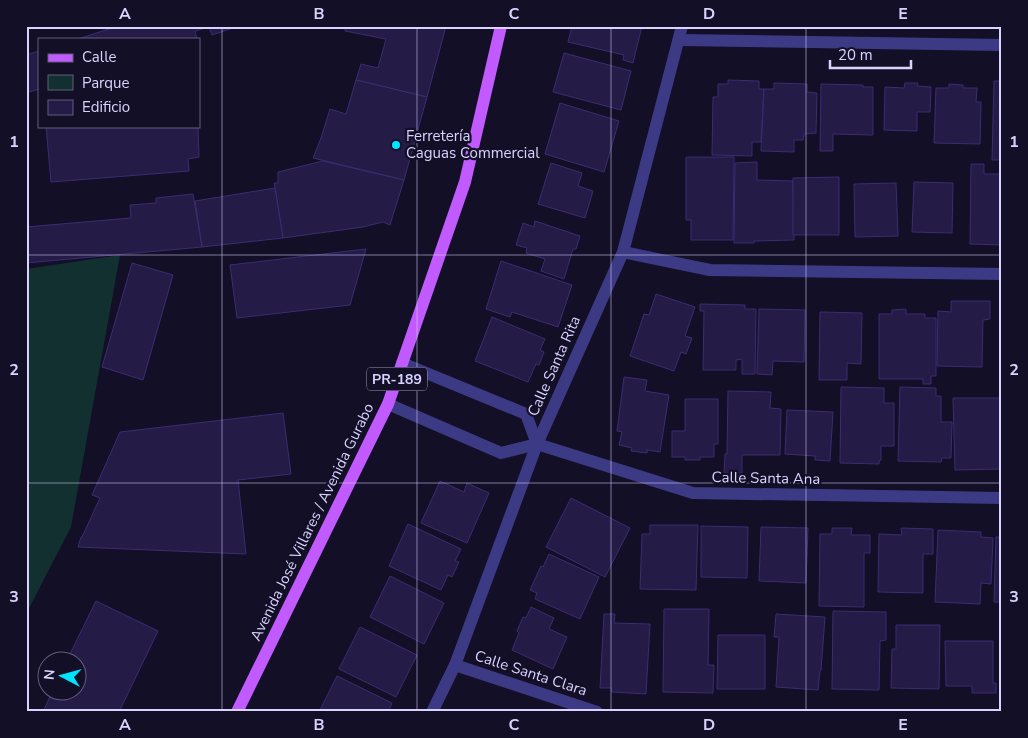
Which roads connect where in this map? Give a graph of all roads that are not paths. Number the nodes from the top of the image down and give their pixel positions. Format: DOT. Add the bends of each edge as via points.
graph roads {
  1 [pos="500,26"];
  2 [pos="682,26"];
  3 [pos="680,40"];
  4 [pos="1002,45"];
  5 [pos="623,252"];
  6 [pos="1002,274"];
  7 [pos="402,363"];
  8 [pos="388,404"];
  9 [pos="537,444"];
  10 [pos="1002,498"];
  11 [pos="455,665"];
  12 [pos="237,712"];
  13 [pos="432,712"];
  14 [pos="597,712"];
  1 -- 7 [label="main road, Avenida José Villares / Avenida Gurabo / PR-189" via="465,182"];
  2 -- 3 [label="street, Calle Santa Rita"];
  3 -- 4 [label="street"];
  3 -- 5 [label="street, Calle Santa Rita"];
  5 -- 6 [label="street" via="710,270"];
  5 -- 9 [label="street, Calle Santa Rita"];
  7 -- 8 [label="main road, Avenida José Villares / Avenida Gurabo / PR-189"];
  7 -- 9 [label="street" via="526,414"];
  8 -- 9 [label="street" via="501,453"];
  8 -- 12 [label="main road, Avenida José Villares / Avenida Gurabo / PR-189"];
  9 -- 10 [label="street, Calle Santa Ana" via="693,494"];
  9 -- 11 [label="street, Calle Santa Rita"];
  11 -- 13 [label="street, Calle Santa Rita"];
  11 -- 14 [label="street, Calle Santa Clara"];
}
